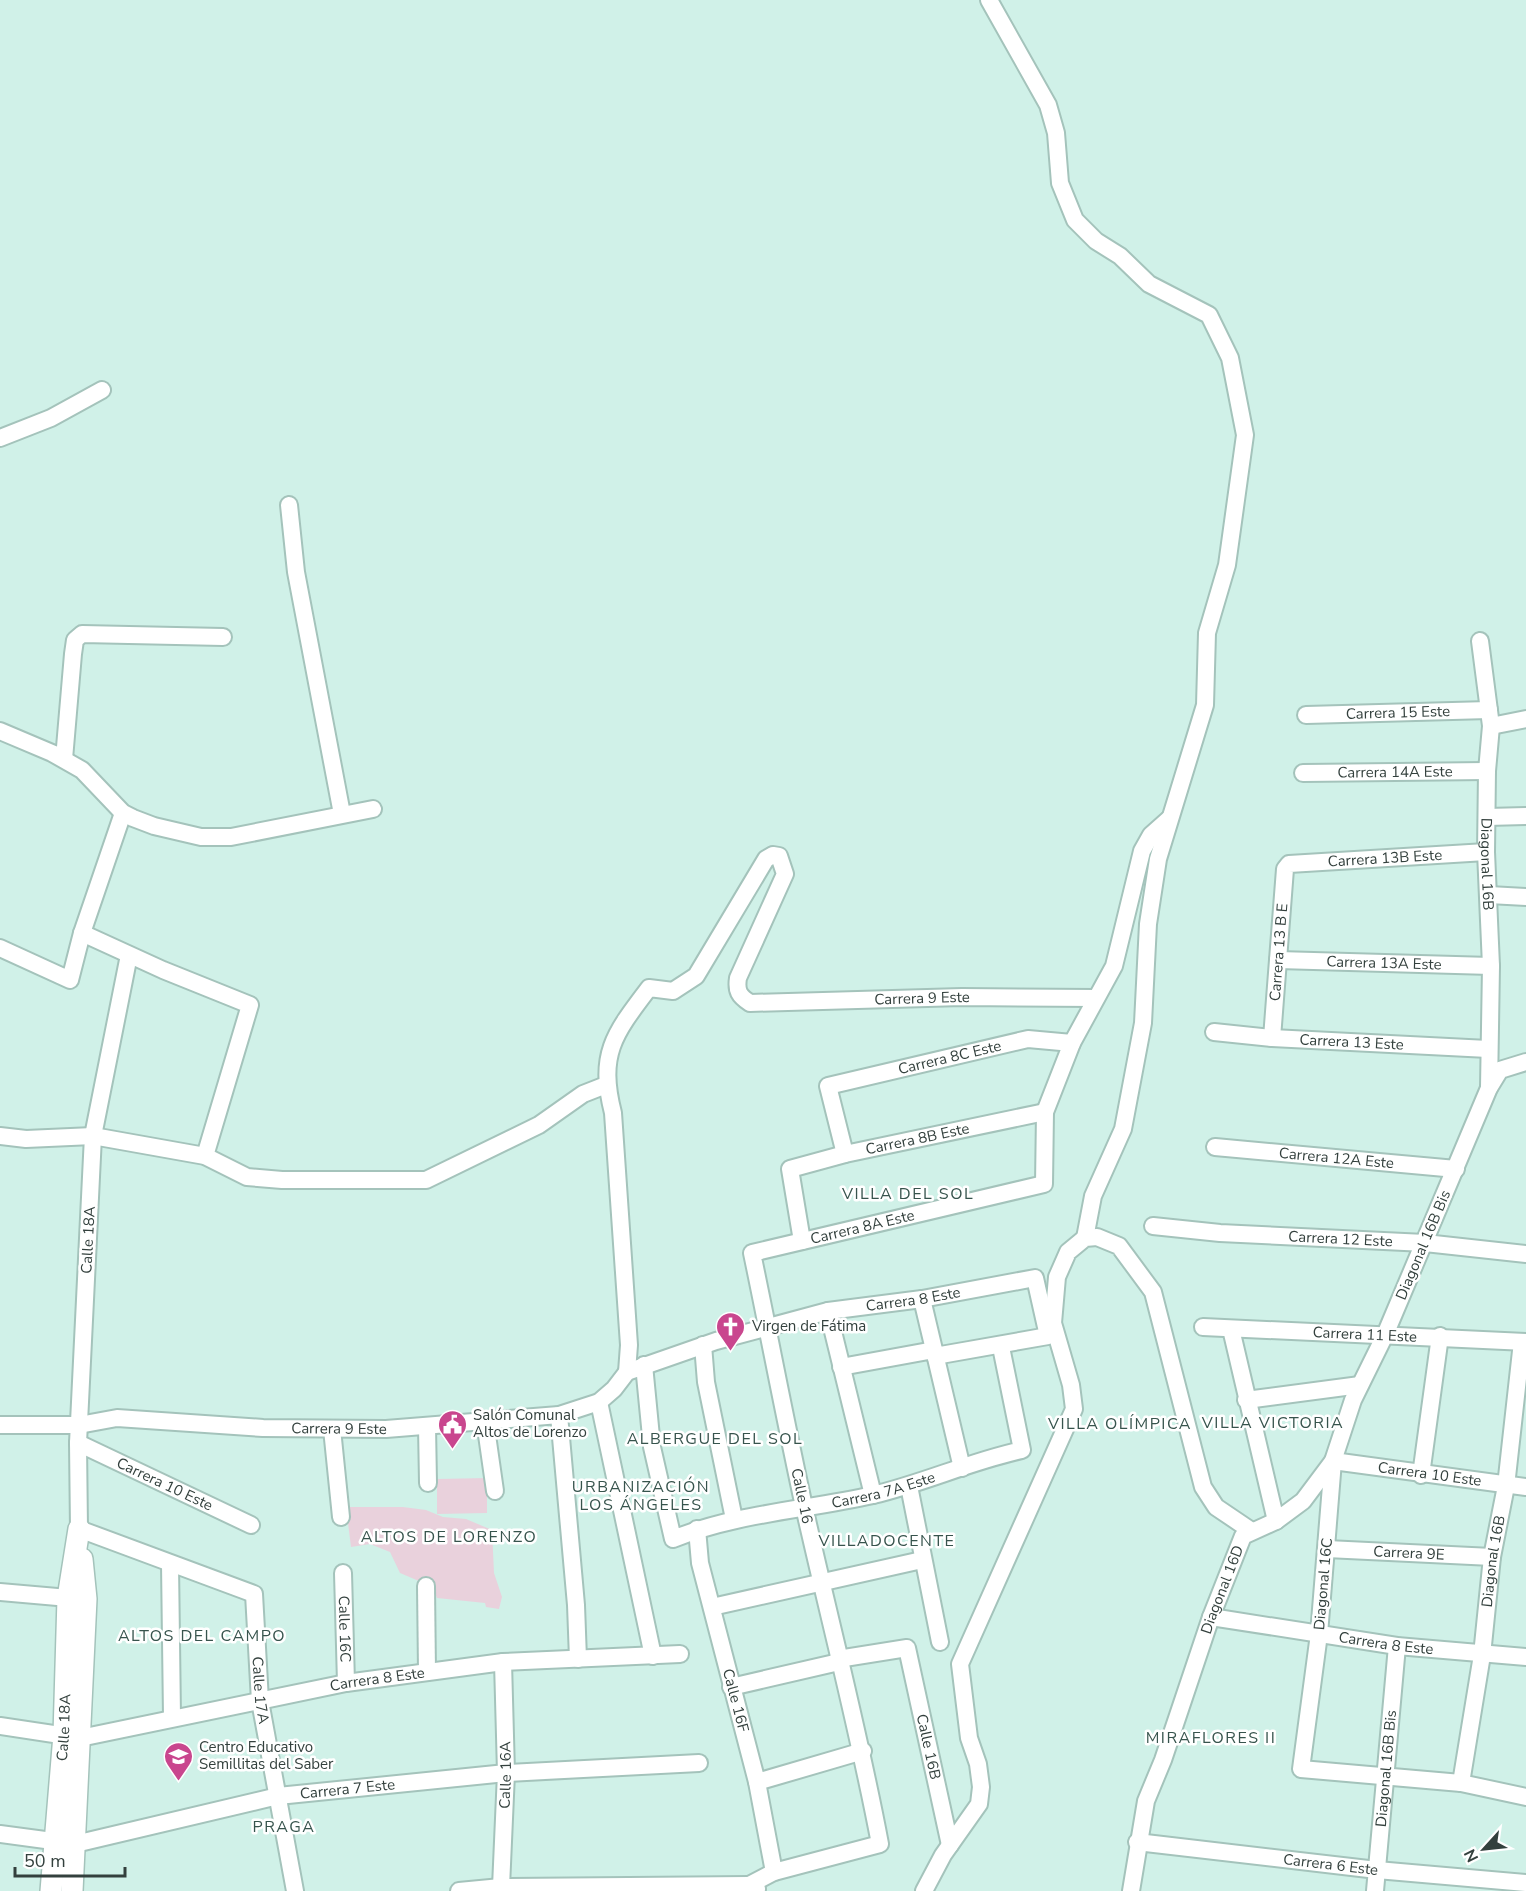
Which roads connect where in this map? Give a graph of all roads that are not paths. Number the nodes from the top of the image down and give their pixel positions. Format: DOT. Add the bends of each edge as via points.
graph roads {
  1 [pos="988,0"];
  2 [pos="102,390"];
  3 [pos="0,438"];
  4 [pos="289,505"];
  5 [pos="223,637"];
  6 [pos="1480,641"];
  7 [pos="1306,715"];
  8 [pos="1490,718"];
  9 [pos="1526,719"];
  10 [pos="0,730"];
  11 [pos="64,759"];
  12 [pos="1487,771"];
  13 [pos="1303,773"];
  14 [pos="373,809"];
  15 [pos="123,813"];
  16 [pos="342,814"];
  17 [pos="1526,816"];
  18 [pos="1487,817"];
  19 [pos="1169,819"];
  20 [pos="1486,852"];
  21 [pos="1285,868"];
  22 [pos="1489,896"];
  23 [pos="1526,897"];
  24 [pos="82,933"];
  25 [pos="0,948"];
  26 [pos="129,955"];
  27 [pos="1278,960"];
  28 [pos="1491,966"];
  29 [pos="1096,998"];
  30 [pos="1214,1032"];
  31 [pos="1272,1038"];
  32 [pos="1072,1043"];
  33 [pos="1488,1050"];
  34 [pos="1526,1062"];
  35 [pos="606,1085"];
  36 [pos="1489,1088"];
  37 [pos="1045,1112"];
  38 [pos="0,1136"];
  39 [pos="93,1136"];
  40 [pos="1215,1148"];
  41 [pos="845,1154"];
  42 [pos="205,1156"];
  43 [pos="1456,1169"];
  44 [pos="1153,1226"];
  45 [pos="1085,1238"];
  46 [pos="802,1241"];
  47 [pos="1425,1242"];
  48 [pos="752,1253"];
  49 [pos="1526,1254"];
  50 [pos="922,1299"];
  51 [pos="828,1311"];
  52 [pos="767,1327"];
  53 [pos="1203,1327"];
  54 [pos="1231,1329"];
  55 [pos="1385,1335"];
  56 [pos="1440,1336"];
  57 [pos="1524,1342"];
  58 [pos="703,1345"];
  59 [pos="1000,1347"];
  60 [pos="935,1353"];
  61 [pos="644,1365"];
  62 [pos="842,1367"];
  63 [pos="627,1372"];
  64 [pos="1357,1393"];
  65 [pos="1246,1400"];
  66 [pos="599,1402"];
  67 [pos="559,1414"];
  68 [pos="485,1421"];
  69 [pos="0,1425"];
  70 [pos="79,1425"];
  71 [pos="427,1426"];
  72 [pos="332,1429"];
  73 [pos="78,1443"];
  74 [pos="1333,1461"];
  75 [pos="962,1468"];
  76 [pos="1421,1475"];
  77 [pos="428,1483"];
  78 [pos="909,1486"];
  79 [pos="1506,1486"];
  80 [pos="1526,1487"];
  81 [pos="495,1491"];
  82 [pos="873,1495"];
  83 [pos="805,1509"];
  84 [pos="340,1517"];
  85 [pos="734,1519"];
  86 [pos="1276,1521"];
  87 [pos="251,1525"];
  88 [pos="79,1529"];
  89 [pos="697,1529"];
  90 [pos="1250,1530"];
  91 [pos="1327,1549"];
  92 [pos="1492,1557"];
  93 [pos="922,1560"];
  94 [pos="171,1564"];
  95 [pos="343,1573"];
  96 [pos="822,1581"];
  97 [pos="426,1586"];
  98 [pos="0,1592"];
  99 [pos="77,1598"];
  100 [pos="712,1607"];
  101 [pos="1211,1617"];
  102 [pos="1319,1634"];
  103 [pos="940,1642"];
  104 [pos="1397,1646"];
  105 [pos="680,1654"];
  106 [pos="1482,1655"];
  107 [pos="653,1656"];
  108 [pos="1526,1658"];
  109 [pos="578,1659"];
  110 [pos="839,1661"];
  111 [pos="503,1662"];
  112 [pos="427,1672"];
  113 [pos="346,1683"];
  114 [pos="731,1687"];
  115 [pos="260,1701"];
  116 [pos="172,1717"];
  117 [pos="0,1726"];
  118 [pos="72,1737"];
  119 [pos="863,1751"];
  120 [pos="699,1763"];
  121 [pos="506,1773"];
  122 [pos="1387,1776"];
  123 [pos="757,1782"];
  124 [pos="1461,1783"];
  125 [pos="278,1796"];
  126 [pos="1526,1797"];
  127 [pos="0,1834"];
  128 [pos="1137,1842"];
  129 [pos="64,1843"];
  130 [pos="950,1845"];
  131 [pos="1377,1870"];
  132 [pos="774,1872"];
  133 [pos="1526,1883"];
  134 [pos="501,1887"];
  135 [pos="753,1889"];
  136 [pos="51,1891"];
  137 [pos="72,1891"];
  138 [pos="295,1891"];
  139 [pos="459,1891"];
  140 [pos="924,1891"];
  141 [pos="1131,1891"];
  142 [pos="1375,1891"];
  1 -- 19 [label="street" via="1048,105 1056,134 1060,183 1075,220 1149,284 1209,315 1230,358 1245,435 1227,566 1207,633 1205,705"];
  2 -- 3 [label="street" via="51,418"];
  4 -- 16 [label="street" via="296,572"];
  5 -- 11 [label="street" via="82,634 75,640"];
  6 -- 8 [label="street, Diagonal 16B"];
  7 -- 8 [label="street, Carrera 15 Este"];
  8 -- 9 [label="street, Carrera 15 Este"];
  8 -- 12 [label="street, Diagonal 16B"];
  10 -- 11 [label="street"];
  11 -- 15 [label="street" via="82,771"];
  12 -- 13 [label="street, Carrera 14A Este"];
  12 -- 18 [label="street, Diagonal 16B"];
  14 -- 16 [label="street"];
  15 -- 16 [label="street" via="154,826 201,837 231,837"];
  15 -- 24 [label="street"];
  17 -- 18 [label="street"];
  18 -- 20 [label="street, Diagonal 16B"];
  19 -- 29 [label="street" via="1151,835 1142,851 1114,966"];
  19 -- 45 [label="street" via="1156,870 1143,1023 1123,1129 1093,1196"];
  20 -- 21 [label="street, Carrera 13B Este" via="1294,863"];
  20 -- 22 [label="street, Diagonal 16B"];
  21 -- 27 [label="street, Carrera 13 B E"];
  22 -- 23 [label="street"];
  22 -- 28 [label="street, Diagonal 16B"];
  24 -- 25 [label="street" via="70,980"];
  24 -- 26 [label="street"];
  26 -- 39 [label="street, Calle 18A"];
  26 -- 42 [label="street" via="250,1005"];
  27 -- 28 [label="street, Carrera 13A Este"];
  27 -- 31 [label="street, Carrera 13 B E"];
  28 -- 33 [label="street, Diagonal 16B"];
  29 -- 32 [label="street"];
  29 -- 35 [label="street, Carrera 9 Este" via="750,1003 736,988 785,873 779,856 773,855 766,859 696,976 672,991 649,988 623,1023 611,1048"];
  30 -- 31 [label="street, Carrera 13 Este"];
  31 -- 33 [label="street, Carrera 13 Este"];
  32 -- 37 [label="street"];
  32 -- 41 [label="street, Carrera 8C Este" via="1028,1039 828,1086"];
  33 -- 36 [label="street, Diagonal 16B"];
  34 -- 36 [label="street" via="1500,1070"];
  35 -- 42 [label="street" via="583,1094 539,1125 426,1180 247,1177"];
  35 -- 63 [label="street" via="613,1113 629,1345"];
  36 -- 43 [label="street, Diagonal 16B Bis"];
  37 -- 41 [label="street, Carrera 8B Este"];
  37 -- 46 [label="street, Carrera 8A Este" via="1044,1184"];
  38 -- 39 [label="street"];
  39 -- 42 [label="street"];
  39 -- 70 [label="street, Calle 18A"];
  40 -- 43 [label="street, Carrera 12A Este"];
  41 -- 46 [label="street, Carrera 8B Este" via="790,1169"];
  43 -- 47 [label="street, Diagonal 16B Bis"];
  44 -- 47 [label="street, Carrera 12 Este" via="1220,1233"];
  45 -- 90 [label="street, Diagonal 16D" via="1119,1246 1153,1292 1203,1487 1216,1507"];
  45 -- 130 [label="street" via="1068,1252 1057,1277 1053,1323 1074,1409 960,1664 969,1738 981,1787 979,1804"];
  46 -- 48 [label="street, Carrera 8A Este"];
  47 -- 49 [label="street, Carrera 12 Este"];
  47 -- 55 [label="street, Diagonal 16B Bis"];
  48 -- 52 [label="street, Calle 16"];
  50 -- 51 [label="street, Carrera 8 Este"];
  50 -- 60 [label="street"];
  50 -- 60 [label="street, Carrera 8 Este" via="1035,1278 1048,1336"];
  51 -- 52 [label="street, Carrera 8 Este"];
  51 -- 62 [label="street"];
  52 -- 58 [label="street, Carrera 8 Este"];
  52 -- 83 [label="street, Calle 16"];
  53 -- 54 [label="street, Carrera 11 Este"];
  54 -- 55 [label="street, Carrera 11 Este"];
  54 -- 65 [label="street"];
  55 -- 56 [label="street, Carrera 11 Este"];
  55 -- 64 [label="street, Diagonal 16B Bis"];
  56 -- 57 [label="street, Carrera 11 Este"];
  56 -- 76 [label="street"];
  57 -- 79 [label="street, Diagonal 16B"];
  58 -- 61 [label="street, Carrera 8 Este"];
  58 -- 85 [label="street" via="706,1382"];
  59 -- 75 [label="street, Carrera 7A Este" via="1022,1450 978,1460"];
  60 -- 62 [label="street"];
  60 -- 75 [label="street"];
  61 -- 63 [label="street, Carrera 8 Este"];
  61 -- 89 [label="street, Carrera 7A Este" via="652,1447 673,1539"];
  62 -- 82 [label="street"];
  63 -- 66 [label="street, Carrera 8 Este"];
  64 -- 65 [label="street"];
  64 -- 74 [label="street, Diagonal 16C"];
  65 -- 86 [label="street"];
  66 -- 67 [label="street, Carrera 9 Este"];
  66 -- 107 [label="street"];
  67 -- 68 [label="street, Carrera 9 Este"];
  67 -- 109 [label="street"];
  68 -- 71 [label="street, Carrera 9 Este"];
  68 -- 81 [label="street"];
  69 -- 70 [label="street"];
  70 -- 72 [label="street, Carrera 9 Este" via="127,1418"];
  70 -- 73 [label="street, Calle 18A"];
  71 -- 72 [label="street, Carrera 9 Este"];
  71 -- 77 [label="street"];
  72 -- 84 [label="street"];
  73 -- 87 [label="street, Carrera 10 Este"];
  73 -- 88 [label="street, Calle 18A"];
  74 -- 76 [label="street, Carrera 10 Este"];
  74 -- 86 [label="street" via="1303,1501"];
  74 -- 91 [label="street, Diagonal 16C"];
  75 -- 78 [label="street, Carrera 7A Este"];
  76 -- 79 [label="street, Carrera 10 Este"];
  78 -- 82 [label="street, Carrera 7A Este"];
  78 -- 93 [label="street"];
  79 -- 80 [label="street, Carrera 10 Este"];
  79 -- 92 [label="street, Diagonal 16B"];
  82 -- 83 [label="street, Carrera 7A Este"];
  83 -- 85 [label="street, Carrera 7A Este"];
  83 -- 96 [label="street, Calle 16"];
  85 -- 89 [label="street, Carrera 7A Este"];
  86 -- 90 [label="street"];
  88 -- 94 [label="street"];
  88 -- 99 [label="main road, Calle 18A"];
  89 -- 100 [label="street, Calle 16F" via="700,1563"];
  90 -- 101 [label="street, Diagonal 16D" via="1238,1544"];
  91 -- 92 [label="street, Carrera 9E"];
  91 -- 102 [label="street, Diagonal 16C"];
  92 -- 106 [label="street, Diagonal 16B"];
  93 -- 96 [label="street"];
  93 -- 103 [label="street"];
  94 -- 115 [label="street, Calle 17A" via="254,1594"];
  94 -- 116 [label="street"];
  95 -- 113 [label="street, Calle 16C"];
  96 -- 100 [label="street"];
  96 -- 110 [label="street, Calle 16"];
  97 -- 112 [label="street"];
  98 -- 99 [label="street"];
  99 -- 118 [label="main road, Calle 18A"];
  100 -- 114 [label="street, Calle 16F"];
  101 -- 102 [label="street, Carrera 8 Este"];
  101 -- 128 [label="street, Diagonal 16D" via="1164,1760 1146,1801"];
  102 -- 104 [label="street, Carrera 8 Este"];
  102 -- 122 [label="street, Diagonal 16C" via="1300,1769"];
  104 -- 106 [label="street, Carrera 8 Este"];
  104 -- 122 [label="street, Diagonal 16B Bis"];
  105 -- 107 [label="street, Carrera 8 Este"];
  106 -- 108 [label="street, Carrera 8 Este"];
  106 -- 124 [label="street, Diagonal 16B"];
  107 -- 109 [label="street, Carrera 8 Este"];
  109 -- 111 [label="street, Carrera 8 Este"];
  110 -- 114 [label="street"];
  110 -- 119 [label="street, Calle 16"];
  110 -- 130 [label="street, Calle 16B" via="907,1648"];
  111 -- 112 [label="street, Carrera 8 Este"];
  111 -- 121 [label="street, Calle 16A"];
  112 -- 113 [label="street, Carrera 8 Este"];
  113 -- 115 [label="street, Carrera 8 Este"];
  114 -- 123 [label="street, Calle 16F"];
  115 -- 116 [label="street, Carrera 8 Este"];
  115 -- 125 [label="street, Calle 17A"];
  116 -- 118 [label="street, Carrera 8 Este"];
  117 -- 118 [label="street"];
  118 -- 129 [label="main road, Calle 18A"];
  119 -- 123 [label="street"];
  119 -- 132 [label="street, Calle 16" via="880,1844"];
  120 -- 121 [label="street, Carrera 7 Este"];
  121 -- 125 [label="street, Carrera 7 Este"];
  121 -- 134 [label="street, Calle 16A"];
  122 -- 124 [label="street"];
  122 -- 131 [label="street, Diagonal 16B Bis"];
  123 -- 132 [label="street, Calle 16F"];
  124 -- 126 [label="street"];
  125 -- 129 [label="street, Carrera 7 Este"];
  125 -- 138 [label="street, Calle 17A"];
  127 -- 129 [label="street, Carrera 7 Este"];
  128 -- 131 [label="street, Carrera 6 Este"];
  128 -- 141 [label="street, Diagonal 16D"];
  129 -- 136 [label="main road, Calle 18A"];
  129 -- 137 [label="main road, Calle 18A"];
  130 -- 140 [label="street"];
  131 -- 133 [label="street, Carrera 6 Este"];
  131 -- 142 [label="street, Diagonal 16B Bis"];
  132 -- 135 [label="street"];
  134 -- 135 [label="street"];
  134 -- 139 [label="street"];
}
